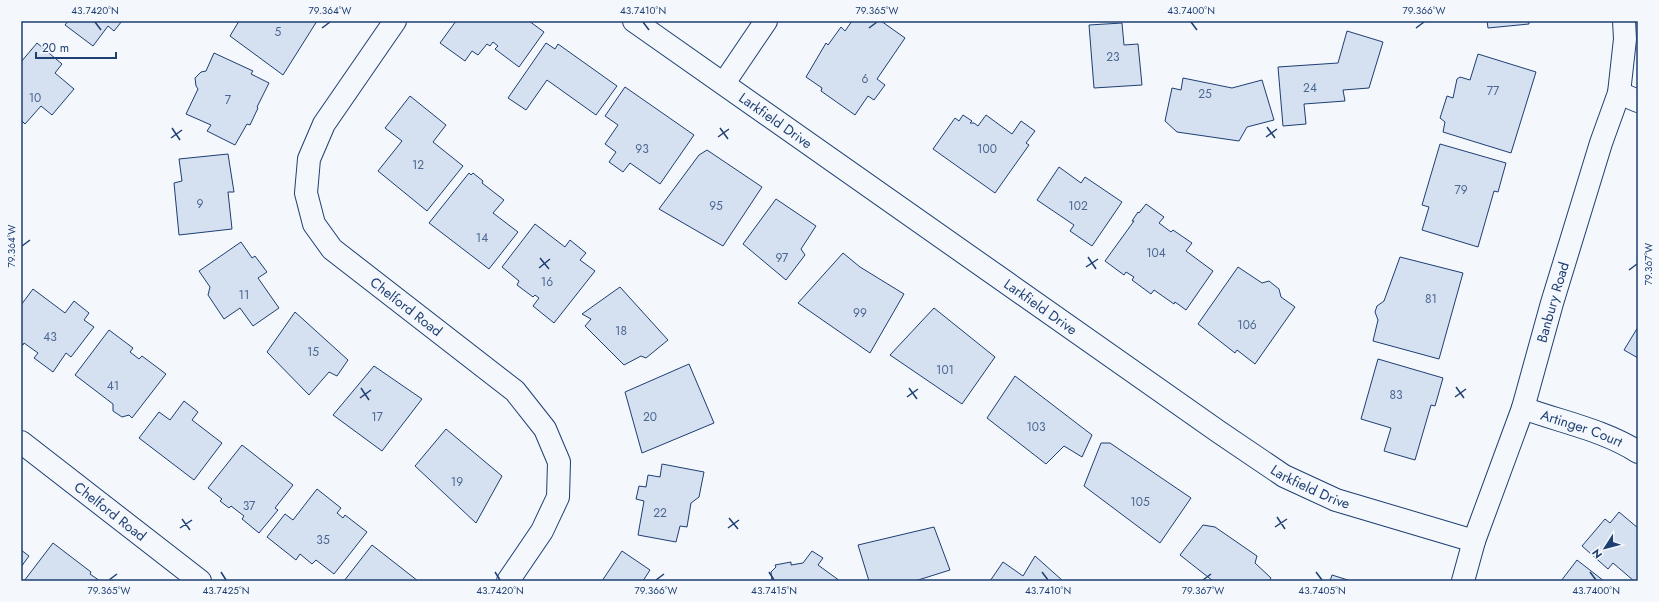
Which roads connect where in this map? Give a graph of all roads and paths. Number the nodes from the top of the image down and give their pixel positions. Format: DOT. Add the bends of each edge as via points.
graph roads {
  1 [pos="395,21"];
  2 [pos="634,21"];
  3 [pos="766,21"];
  4 [pos="1624,21"];
  5 [pos="724,83"];
  6 [pos="1629,97"];
  7 [pos="1523,408"];
  8 [pos="21,442"];
  9 [pos="1638,452"];
  10 [pos="1474,541"];
  11 [pos="200,581"];
  12 [pos="508,581"];
  13 [pos="1463,581"];
  1 -- 12 [label="street, Chelford Road" via="324,124 309,159 306,193 314,224 332,250 515,391 545,429 559,462 558,497 542,531"];
  2 -- 5 [label="street, Larkfield Drive"];
  3 -- 5 [label="street"];
  4 -- 6 [label="street, Banbury Road"];
  5 -- 10 [label="street, Larkfield Drive" via="1284,476 1336,500"];
  6 -- 7 [label="street, Banbury Road" via="1601,143"];
  7 -- 9 [label="street, Artinger Court" via="1590,429"];
  7 -- 10 [label="street, Banbury Road"];
  8 -- 11 [label="street, Chelford Road"];
  10 -- 13 [label="street, Banbury Road"];
}
